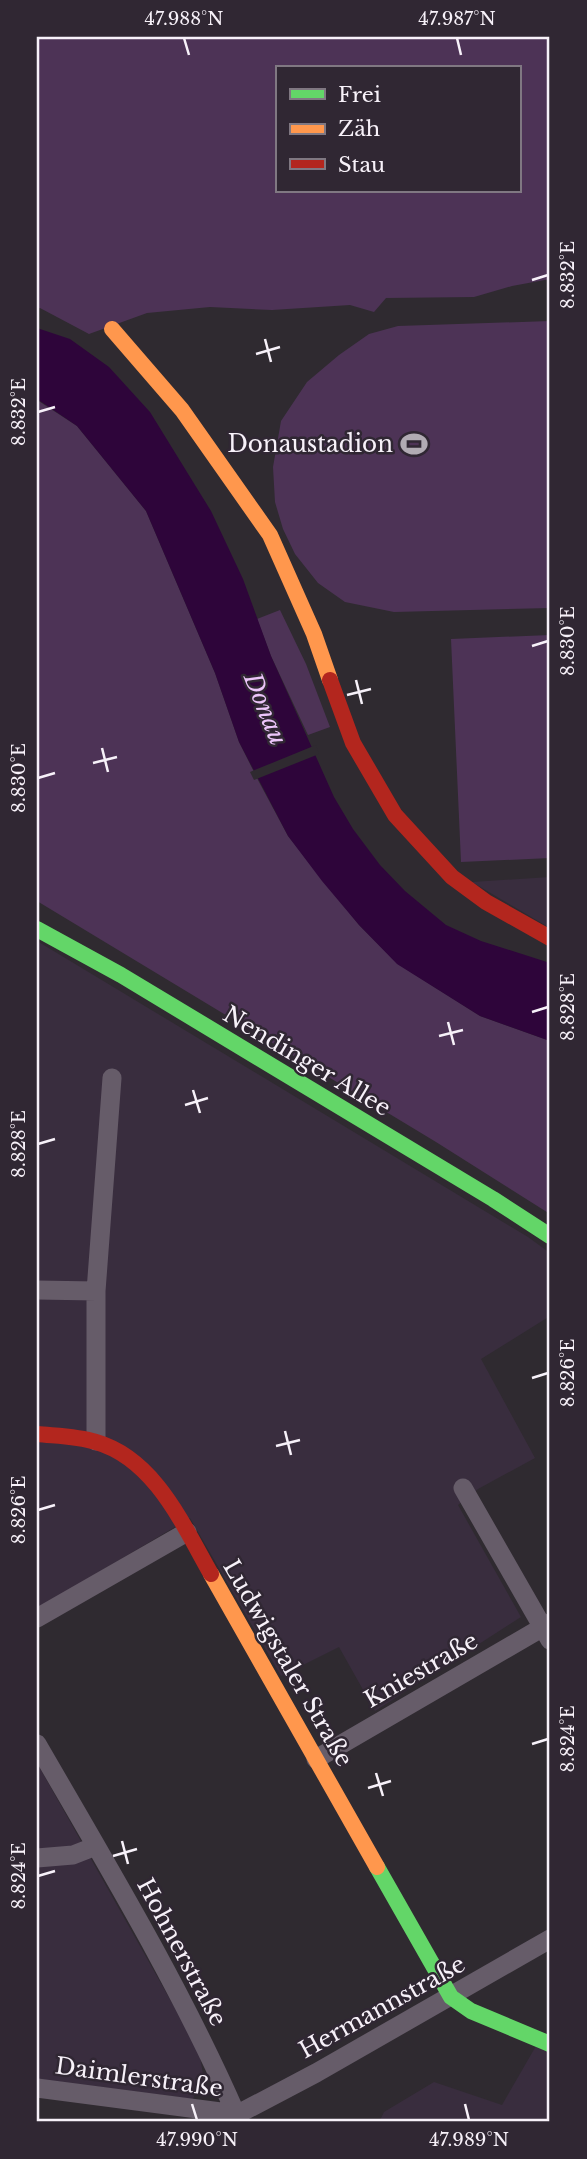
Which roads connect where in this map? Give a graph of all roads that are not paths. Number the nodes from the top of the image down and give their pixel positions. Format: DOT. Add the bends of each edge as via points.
graph roads {
  1 [pos="112,329"];
  2 [pos="37,929"];
  3 [pos="550,938"];
  4 [pos="64,944"];
  5 [pos="37,945"];
  6 [pos="112,1078"];
  7 [pos="550,1236"];
  8 [pos="37,1290"];
  9 [pos="96,1291"];
  10 [pos="37,1434"];
  11 [pos="96,1441"];
  12 [pos="463,1488"];
  13 [pos="187,1532"];
  14 [pos="37,1618"];
  15 [pos="548,1630"];
  16 [pos="37,1744"];
  17 [pos="316,1759"];
  18 [pos="96,1846"];
  19 [pos="37,1858"];
  20 [pos="550,1939"];
  21 [pos="451,1997"];
  22 [pos="550,2044"];
  23 [pos="37,2088"];
  24 [pos="229,2118"];
  1 -- 3 [label="street" via="182,410 270,535 314,634 353,743 395,815 453,877 486,902"];
  2 -- 4 [label="street, Nendinger Allee"];
  4 -- 5 [label="street"];
  4 -- 7 [label="street, Nendinger Allee"];
  6 -- 9 [label="street"];
  8 -- 9 [label="street"];
  9 -- 11 [label="street"];
  10 -- 11 [label="street, Ludwigstaler Straße"];
  11 -- 13 [label="street, Ludwigstaler Straße" via="117,1449 144,1471"];
  12 -- 15 [label="street"];
  13 -- 14 [label="street"];
  13 -- 17 [label="street, Ludwigstaler Straße"];
  15 -- 17 [label="street, Kniestraße"];
  16 -- 18 [label="street, Hohnerstraße"];
  17 -- 21 [label="street, Ludwigstaler Straße"];
  18 -- 19 [label="street" via="73,1855"];
  18 -- 24 [label="street, Hohnerstraße" via="209,2052"];
  20 -- 21 [label="street, Hermannstraße"];
  21 -- 22 [label="street, Ludwigstaler Straße" via="471,2011"];
  21 -- 24 [label="street, Hermannstraße"];
  23 -- 24 [label="street, Daimlerstraße"];
}
